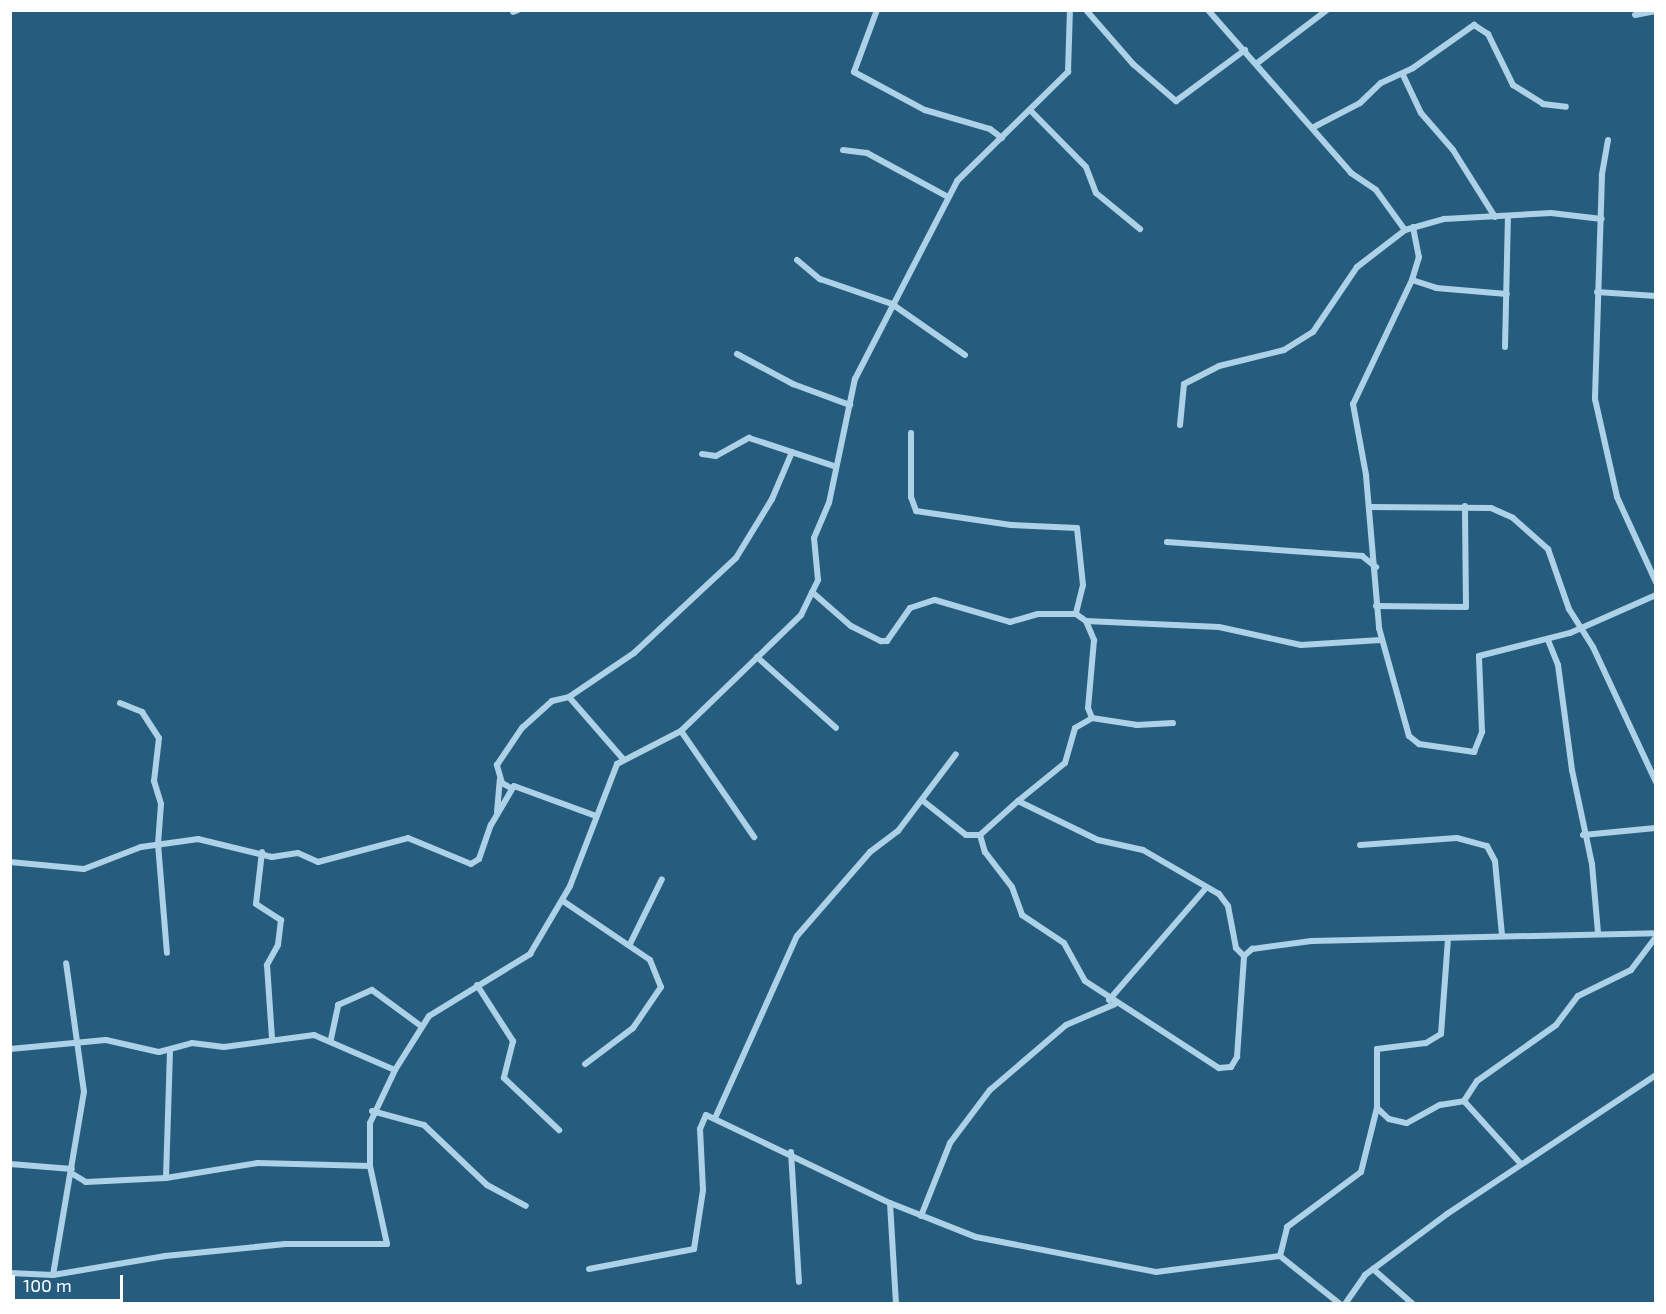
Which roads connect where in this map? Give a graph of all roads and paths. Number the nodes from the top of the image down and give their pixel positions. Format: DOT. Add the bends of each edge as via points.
graph roads {
  1 [pos="877,10"];
  2 [pos="1070,10"];
  3 [pos="1086,10"];
  4 [pos="1208,10"];
  5 [pos="1327,10"];
  6 [pos="1656,11"];
  7 [pos="1635,15"];
  8 [pos="1245,50"];
  9 [pos="1256,64"];
  10 [pos="1403,75"];
  11 [pos="1566,107"];
  12 [pos="1031,111"];
  13 [pos="1312,128"];
  14 [pos="1002,138"];
  15 [pos="1608,140"];
  16 [pos="843,150"];
  17 [pos="948,197"];
  18 [pos="1495,217"];
  19 [pos="1508,218"];
  20 [pos="1602,219"];
  21 [pos="1413,227"];
  22 [pos="1140,229"];
  23 [pos="1405,230"];
  24 [pos="797,260"];
  25 [pos="1412,280"];
  26 [pos="1597,292"];
  27 [pos="1506,294"];
  28 [pos="1656,296"];
  29 [pos="892,304"];
  30 [pos="1505,347"];
  31 [pos="737,354"];
  32 [pos="965,355"];
  33 [pos="850,405"];
  34 [pos="1180,425"];
  35 [pos="911,433"];
  36 [pos="792,452"];
  37 [pos="702,454"];
  38 [pos="834,466"];
  39 [pos="1465,506"];
  40 [pos="1370,507"];
  41 [pos="1167,542"];
  42 [pos="1376,567"];
  43 [pos="1656,582"];
  44 [pos="812,592"];
  45 [pos="1656,595"];
  46 [pos="1376,606"];
  47 [pos="1076,614"];
  48 [pos="1086,621"];
  49 [pos="1580,629"];
  50 [pos="1381,640"];
  51 [pos="1548,640"];
  52 [pos="757,657"];
  53 [pos="569,697"];
  54 [pos="120,703"];
  55 [pos="1092,718"];
  56 [pos="1173,723"];
  57 [pos="836,728"];
  58 [pos="681,730"];
  59 [pos="956,754"];
  60 [pos="623,759"];
  61 [pos="499,777"];
  62 [pos="1656,782"];
  63 [pos="512,788"];
  64 [pos="922,800"];
  65 [pos="1018,801"];
  66 [pos="496,816"];
  67 [pos="596,816"];
  68 [pos="1656,828"];
  69 [pos="980,835"];
  70 [pos="1583,835"];
  71 [pos="754,837"];
  72 [pos="158,844"];
  73 [pos="1360,844"];
  74 [pos="262,852"];
  75 [pos="10,862"];
  76 [pos="662,879"];
  77 [pos="1206,888"];
  78 [pos="563,901"];
  79 [pos="1598,933"];
  80 [pos="1656,935"];
  81 [pos="1502,936"];
  82 [pos="1448,939"];
  83 [pos="630,944"];
  84 [pos="167,953"];
  85 [pos="1244,956"];
  86 [pos="66,963"];
  87 [pos="477,985"];
  88 [pos="1112,1002"];
  89 [pos="421,1026"];
  90 [pos="272,1039"];
  91 [pos="331,1039"];
  92 [pos="77,1044"];
  93 [pos="10,1049"];
  94 [pos="170,1052"];
  95 [pos="585,1064"];
  96 [pos="395,1070"];
  97 [pos="1656,1075"];
  98 [pos="1464,1101"];
  99 [pos="1377,1108"];
  100 [pos="372,1111"];
  101 [pos="716,1116"];
  102 [pos="559,1130"];
  103 [pos="792,1152"];
  104 [pos="1520,1163"];
  105 [pos="10,1164"];
  106 [pos="370,1166"];
  107 [pos="72,1171"];
  108 [pos="166,1178"];
  109 [pos="890,1203"];
  110 [pos="526,1206"];
  111 [pos="921,1216"];
  112 [pos="1280,1256"];
  113 [pos="589,1269"];
  114 [pos="1373,1269"];
  115 [pos="10,1273"];
  116 [pos="53,1275"];
  117 [pos="799,1282"];
  118 [pos="896,1304"];
  119 [pos="1340,1304"];
  120 [pos="1345,1304"];
  121 [pos="1413,1304"];
  1 -- 14 [label="street" via="854,72 925,110 990,129"];
  2 -- 12 [label="street" via="1068,72"];
  3 -- 8 [label="street" via="1133,64 1176,101"];
  4 -- 8 [label="street"];
  5 -- 9 [label="street"];
  6 -- 7 [label="street"];
  8 -- 9 [label="street"];
  9 -- 13 [label="street"];
  10 -- 11 [label="street" via="1478,25 1514,85 1543,104"];
  10 -- 13 [label="street"];
  10 -- 18 [label="street" via="1421,113 1453,150"];
  12 -- 14 [label="street"];
  12 -- 22 [label="street" via="1086,167 1096,193"];
  13 -- 23 [label="street" via="1351,173 1376,190"];
  14 -- 17 [label="street" via="957,181"];
  15 -- 20 [label="street"];
  16 -- 17 [label="street" via="867,153"];
  17 -- 29 [label="street"];
  18 -- 19 [label="street"];
  18 -- 21 [label="street" via="1432,220"];
  19 -- 20 [label="street" via="1551,213"];
  19 -- 27 [label="street"];
  20 -- 26 [label="street"];
  21 -- 23 [label="street"];
  21 -- 25 [label="street" via="1419,257"];
  23 -- 34 [label="street" via="1357,267 1313,332 1284,350 1219,366 1184,384"];
  24 -- 29 [label="street" via="820,279"];
  25 -- 27 [label="street" via="1436,288"];
  25 -- 40 [label="street" via="1353,404"];
  26 -- 28 [label="street"];
  26 -- 43 [label="street" via="1595,399 1607,460"];
  27 -- 30 [label="street"];
  29 -- 32 [label="street"];
  29 -- 33 [label="street" via="855,379"];
  31 -- 33 [label="street" via="793,384"];
  33 -- 38 [label="street"];
  35 -- 47 [label="street" via="911,497 916,511 1077,528 1083,552"];
  36 -- 37 [label="street" via="749,438 716,456"];
  36 -- 38 [label="street"];
  36 -- 53 [label="street" via="758,527 736,558 634,653"];
  38 -- 44 [label="street" via="829,503 814,538 818,572"];
  39 -- 40 [label="street"];
  39 -- 46 [label="street" via="1466,607"];
  39 -- 49 [label="street" via="1491,508 1513,518 1548,549"];
  40 -- 42 [label="street"];
  41 -- 42 [label="street" via="1362,556"];
  42 -- 46 [label="street"];
  44 -- 47 [label="street" via="851,626 881,641 887,640 910,608 935,600 1010,621 1038,614"];
  44 -- 52 [label="street" via="782,638"];
  45 -- 49 [label="street"];
  46 -- 50 [label="street"];
  47 -- 48 [label="street"];
  48 -- 50 [label="street" via="1219,627 1301,645"];
  48 -- 55 [label="street" via="1094,640 1088,708"];
  49 -- 51 [label="street"];
  49 -- 62 [label="street" via="1593,647"];
  50 -- 51 [label="street" via="1409,736 1419,744 1470,753 1479,750 1482,732 1476,661"];
  51 -- 70 [label="street" via="1558,665"];
  52 -- 57 [label="street"];
  52 -- 58 [label="street"];
  53 -- 60 [label="street"];
  53 -- 61 [label="street" via="552,701 522,728 499,759"];
  54 -- 72 [label="street" via="150,719 159,738 153,781 160,804"];
  55 -- 56 [label="street" via="1137,725"];
  55 -- 65 [label="street" via="1075,728 1065,764"];
  58 -- 60 [label="street"];
  58 -- 71 [label="street"];
  59 -- 64 [label="street"];
  60 -- 67 [label="street" via="610,774"];
  61 -- 63 [label="street"];
  61 -- 66 [label="street"];
  63 -- 66 [label="street"];
  63 -- 67 [label="street"];
  64 -- 69 [label="street" via="966,835"];
  64 -- 101 [label="street" via="831,895 787,951"];
  65 -- 69 [label="street"];
  65 -- 77 [label="street" via="1098,840 1143,850"];
  66 -- 74 [label="street" via="479,859 471,864 408,838 318,862 298,853 279,858"];
  67 -- 78 [label="street"];
  68 -- 70 [label="street"];
  69 -- 88 [label="street" via="985,852 1012,887 1022,915 1064,943 1085,981"];
  70 -- 79 [label="street" via="1592,864"];
  72 -- 74 [label="street" via="210,839"];
  72 -- 75 [label="street" via="84,869"];
  72 -- 84 [label="street"];
  73 -- 81 [label="street" via="1457,838 1486,846 1495,861"];
  74 -- 90 [label="street" via="256,903 281,920 278,945 267,965"];
  76 -- 83 [label="street"];
  77 -- 85 [label="street" via="1228,906 1233,941"];
  77 -- 88 [label="street"];
  78 -- 83 [label="street"];
  78 -- 87 [label="street" via="530,954"];
  79 -- 80 [label="street"];
  79 -- 81 [label="street"];
  80 -- 98 [label="street" via="1631,970 1578,996 1556,1025 1477,1081"];
  81 -- 82 [label="street"];
  82 -- 85 [label="street" via="1305,941"];
  82 -- 99 [label="street" via="1442,1031 1426,1043 1377,1049"];
  83 -- 95 [label="street" via="656,968 659,996 633,1028"];
  85 -- 88 [label="street" via="1237,1057 1231,1067 1203,1062 1153,1024"];
  86 -- 92 [label="street"];
  87 -- 89 [label="street"];
  87 -- 102 [label="street" via="513,1041 504,1078"];
  88 -- 111 [label="street" via="1066,1025 990,1090 950,1143"];
  89 -- 91 [label="street" via="372,990 338,1005"];
  89 -- 96 [label="street"];
  90 -- 91 [label="street" via="314,1035"];
  90 -- 94 [label="street" via="224,1047 183,1044"];
  91 -- 96 [label="street"];
  92 -- 93 [label="street"];
  92 -- 94 [label="street" via="106,1041"];
  92 -- 107 [label="street" via="84,1092"];
  94 -- 108 [label="street"];
  96 -- 100 [label="street"];
  97 -- 104 [label="street"];
  98 -- 99 [label="street" via="1440,1105 1407,1123 1389,1119"];
  98 -- 104 [label="street"];
  99 -- 112 [label="street" via="1361,1172 1287,1227"];
  100 -- 106 [label="street"];
  100 -- 110 [label="street" via="424,1125 487,1185"];
  101 -- 103 [label="street"];
  101 -- 113 [label="street" via="704,1116 701,1121 703,1190 694,1249"];
  103 -- 109 [label="street"];
  103 -- 117 [label="street"];
  104 -- 114 [label="street"];
  105 -- 107 [label="street"];
  106 -- 108 [label="street" via="258,1163"];
  106 -- 116 [label="street" via="387,1244 285,1244 165,1256"];
  107 -- 108 [label="street" via="86,1182"];
  107 -- 116 [label="street"];
  109 -- 111 [label="street"];
  109 -- 118 [label="street"];
  111 -- 112 [label="street" via="976,1237 1156,1272"];
  112 -- 119 [label="street"];
  114 -- 120 [label="street"];
  114 -- 121 [label="street"];
  115 -- 116 [label="street"];
}
